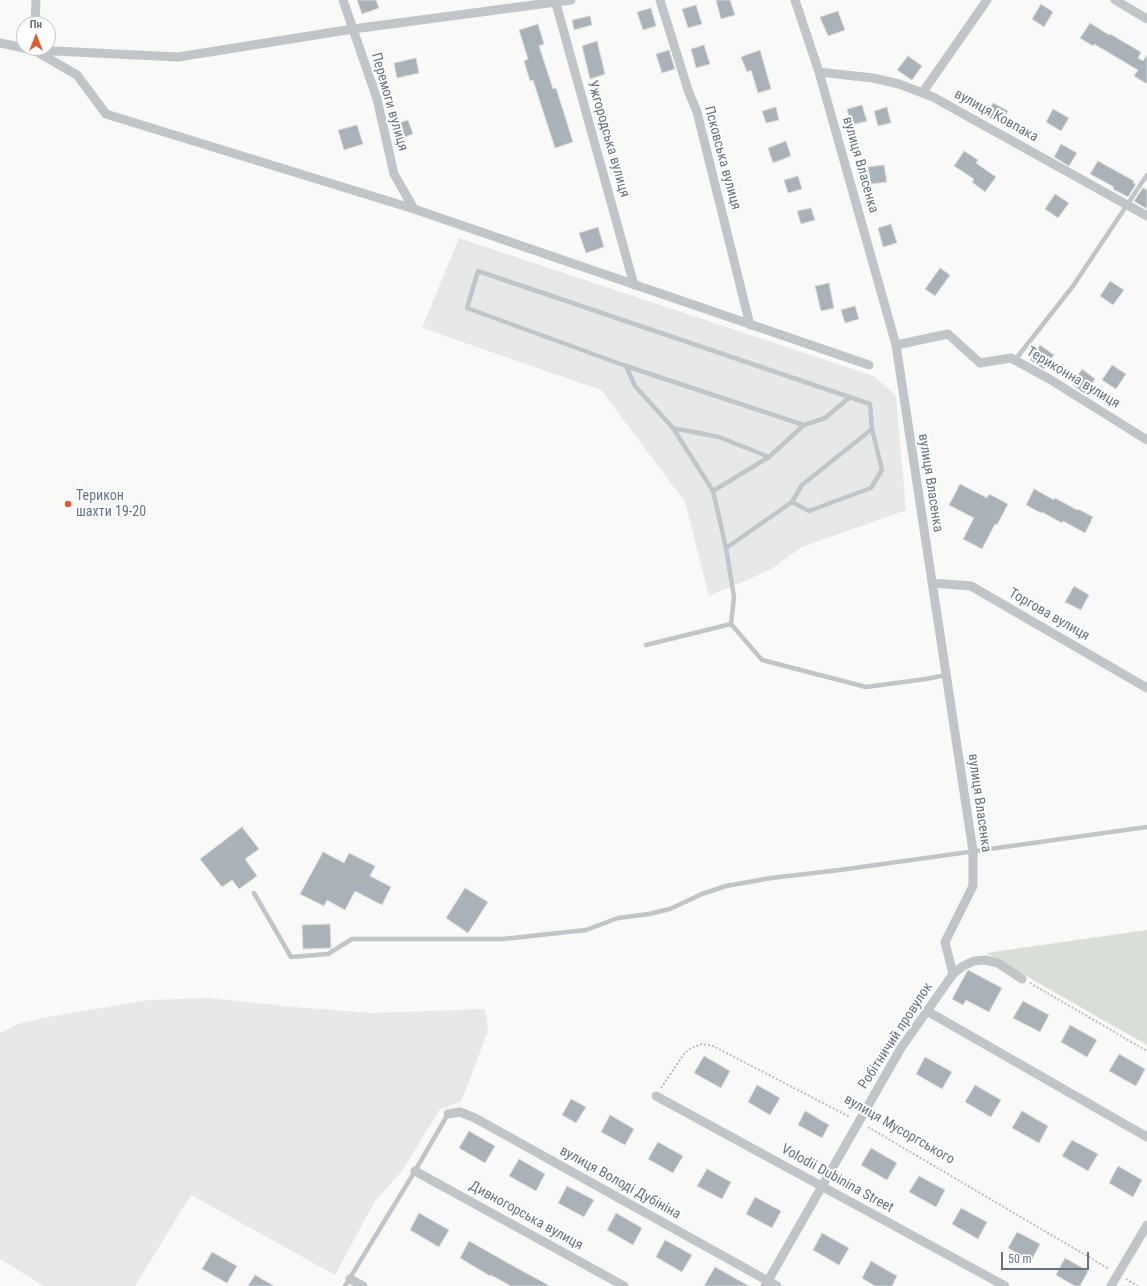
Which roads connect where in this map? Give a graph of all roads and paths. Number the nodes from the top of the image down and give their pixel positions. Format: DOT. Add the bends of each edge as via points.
graph roads {
  1 [pos="36,0"];
  2 [pos="344,0"];
  3 [pos="571,0"];
  4 [pos="660,0"];
  5 [pos="795,0"];
  6 [pos="987,0"];
  7 [pos="1114,0"];
  8 [pos="555,1"];
  9 [pos="36,16"];
  10 [pos="1147,19"];
  11 [pos="353,29"];
  12 [pos="0,43"];
  13 [pos="16,46"];
  14 [pos="56,50"];
  15 [pos="46,56"];
  16 [pos="819,72"];
  17 [pos="923,92"];
  18 [pos="1147,175"];
  19 [pos="1126,205"];
  20 [pos="414,210"];
  21 [pos="1147,216"];
  22 [pos="634,285"];
  23 [pos="750,325"];
  24 [pos="896,345"];
  25 [pos="1015,360"];
  26 [pos="869,365"];
  27 [pos="626,366"];
  28 [pos="850,397"];
  29 [pos="804,425"];
  30 [pos="673,428"];
  31 [pos="872,430"];
  32 [pos="1147,440"];
  33 [pos="769,457"];
  34 [pos="713,491"];
  35 [pos="792,502"];
  36 [pos="726,548"];
  37 [pos="932,583"];
  38 [pos="731,624"];
  39 [pos="646,645"];
  40 [pos="946,675"];
  41 [pos="1147,688"];
  42 [pos="1147,827"];
  43 [pos="974,851"];
  44 [pos="254,893"];
  45 [pos="953,974"];
  46 [pos="1022,979"];
  47 [pos="927,1011"];
  48 [pos="1147,1051"];
  49 [pos="656,1096"];
  50 [pos="448,1114"];
  51 [pos="858,1122"];
  52 [pos="1147,1137"];
  53 [pos="415,1172"];
  54 [pos="821,1186"];
  55 [pos="1146,1228"];
  56 [pos="1118,1274"];
  57 [pos="347,1282"];
  58 [pos="766,1283"];
  59 [pos="363,1286"];
  60 [pos="624,1286"];
  61 [pos="777,1286"];
  62 [pos="1005,1286"];
  63 [pos="1111,1286"];
  64 [pos="1138,1286"];
  1 -- 9 [label="street"];
  2 -- 11 [label="street, Перемоги вулиця"];
  3 -- 8 [label="street"];
  4 -- 23 [label="street, Псковська вулиця" via="697,112"];
  5 -- 16 [label="street, вулиця Власенка"];
  6 -- 17 [label="street"];
  7 -- 10 [label="street"];
  8 -- 11 [label="street"];
  8 -- 22 [label="street, Ужгородська вулиця"];
  11 -- 14 [label="street" via="178,57"];
  11 -- 20 [label="street, Перемоги вулиця" via="377,99 394,174"];
  12 -- 13 [label="street"];
  15 -- 20 [label="street" via="77,75 106,114"];
  16 -- 17 [label="street, вулиця Ковпака" via="873,78"];
  16 -- 24 [label="street, вулиця Власенка"];
  17 -- 19 [label="street, вулиця Ковпака"];
  18 -- 19 [label="lane"];
  19 -- 21 [label="street, вулиця Ковпака"];
  19 -- 25 [label="lane" via="1073,286"];
  20 -- 22 [label="street"];
  22 -- 23 [label="street"];
  23 -- 26 [label="street"];
  24 -- 25 [label="street, Териконна вулиця" via="948,334 980,363 1011,358"];
  24 -- 37 [label="street, вулиця Власенка"];
  25 -- 32 [label="street, Териконна вулиця"];
  27 -- 28 [label="lane" via="467,308 478,272"];
  27 -- 29 [label="lane"];
  27 -- 30 [label="lane" via="635,386"];
  28 -- 29 [label="lane" via="825,418"];
  28 -- 31 [label="lane" via="870,404"];
  29 -- 33 [label="lane"];
  30 -- 33 [label="lane" via="719,438"];
  30 -- 34 [label="lane"];
  31 -- 35 [label="lane" via="802,485"];
  31 -- 35 [label="lane" via="882,470 870,488 809,511"];
  33 -- 34 [label="lane"];
  34 -- 36 [label="lane"];
  35 -- 36 [label="lane"];
  36 -- 38 [label="lane" via="734,597"];
  37 -- 40 [label="street, вулиця Власенка"];
  37 -- 41 [label="street, Торгова вулиця" via="971,586"];
  38 -- 39 [label="lane"];
  38 -- 40 [label="lane" via="762,660 866,687"];
  40 -- 43 [label="street, вулиця Власенка"];
  42 -- 43 [label="lane"];
  43 -- 44 [label="lane" via="726,886 670,909 618,918 586,930 503,939 352,939 328,954 291,957"];
  43 -- 45 [label="street, вулиця Власенка" via="974,886 945,942"];
  45 -- 46 [label="street, Робітничий провулок" via="963,966 985,960 998,963"];
  45 -- 47 [label="street, Робітничий провулок"];
  46 -- 48 [label="path"];
  47 -- 51 [label="street, Робітничий провулок" via="901,1048"];
  47 -- 52 [label="street"];
  49 -- 51 [label="path, вулиця Мусоргського" via="684,1054 702,1044 713,1046"];
  49 -- 54 [label="street, Volodii Dubinina Street"];
  50 -- 53 [label="lane"];
  50 -- 58 [label="street, вулиця Володі Дубініна" via="460,1112 475,1118"];
  51 -- 54 [label="street, Робітничий провулок"];
  51 -- 56 [label="path, вулиця Мусоргського"];
  53 -- 57 [label="lane"];
  53 -- 60 [label="street, Дивногорська вулиця"];
  54 -- 58 [label="street, Робітничий провулок"];
  54 -- 62 [label="street, Volodii Dubinina Street"];
  55 -- 56 [label="street"];
  56 -- 63 [label="street"];
  56 -- 64 [label="path, вулиця Мусоргського"];
  57 -- 59 [label="street"];
  58 -- 61 [label="street, вулиця Володі Дубініна"];
}
